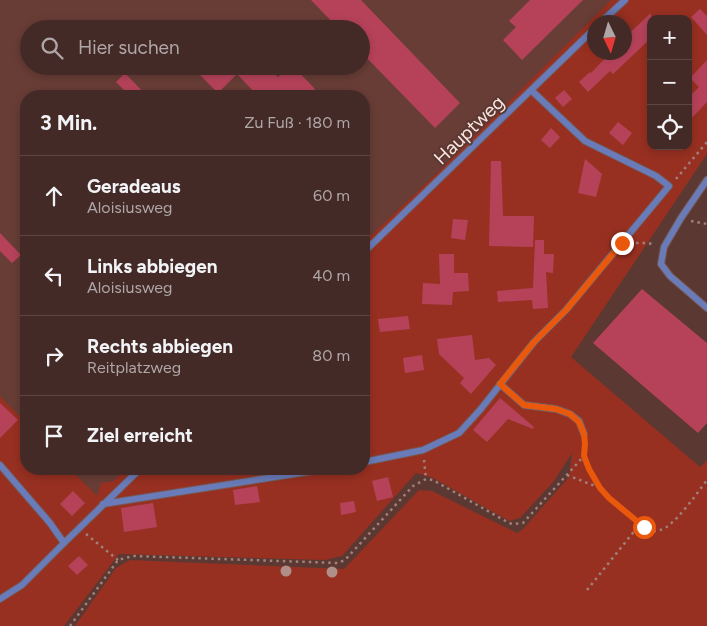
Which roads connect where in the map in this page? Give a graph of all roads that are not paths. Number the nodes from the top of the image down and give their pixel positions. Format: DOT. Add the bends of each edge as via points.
graph roads {
  1 [pos="625,0"];
  2 [pos="609,15"];
  3 [pos="587,36"];
  4 [pos="531,90"];
  5 [pos="707,180"];
  6 [pos="370,246"];
  7 [pos="707,308"];
  8 [pos="500,384"];
  9 [pos="584,434"];
  10 [pos="370,461"];
  11 [pos="0,465"];
  12 [pos="134,475"];
  13 [pos="288,475"];
  14 [pos="103,504"];
  15 [pos="64,543"];
  16 [pos="0,599"];
  1 -- 2 [label="lane"];
  3 -- 4 [label="lane, Hauptweg"];
  4 -- 6 [label="lane, Hauptweg"];
  4 -- 8 [label="lane" via="585,141 656,176 669,186"];
  5 -- 7 [label="lane" via="664,247 661,264"];
  8 -- 9 [label="lane" via="524,405 570,414 579,422"];
  8 -- 10 [label="lane" via="459,433 423,450"];
  11 -- 15 [label="lane"];
  12 -- 14 [label="lane"];
  13 -- 14 [label="lane"];
  14 -- 15 [label="lane"];
  15 -- 16 [label="lane" via="22,585"];
}
